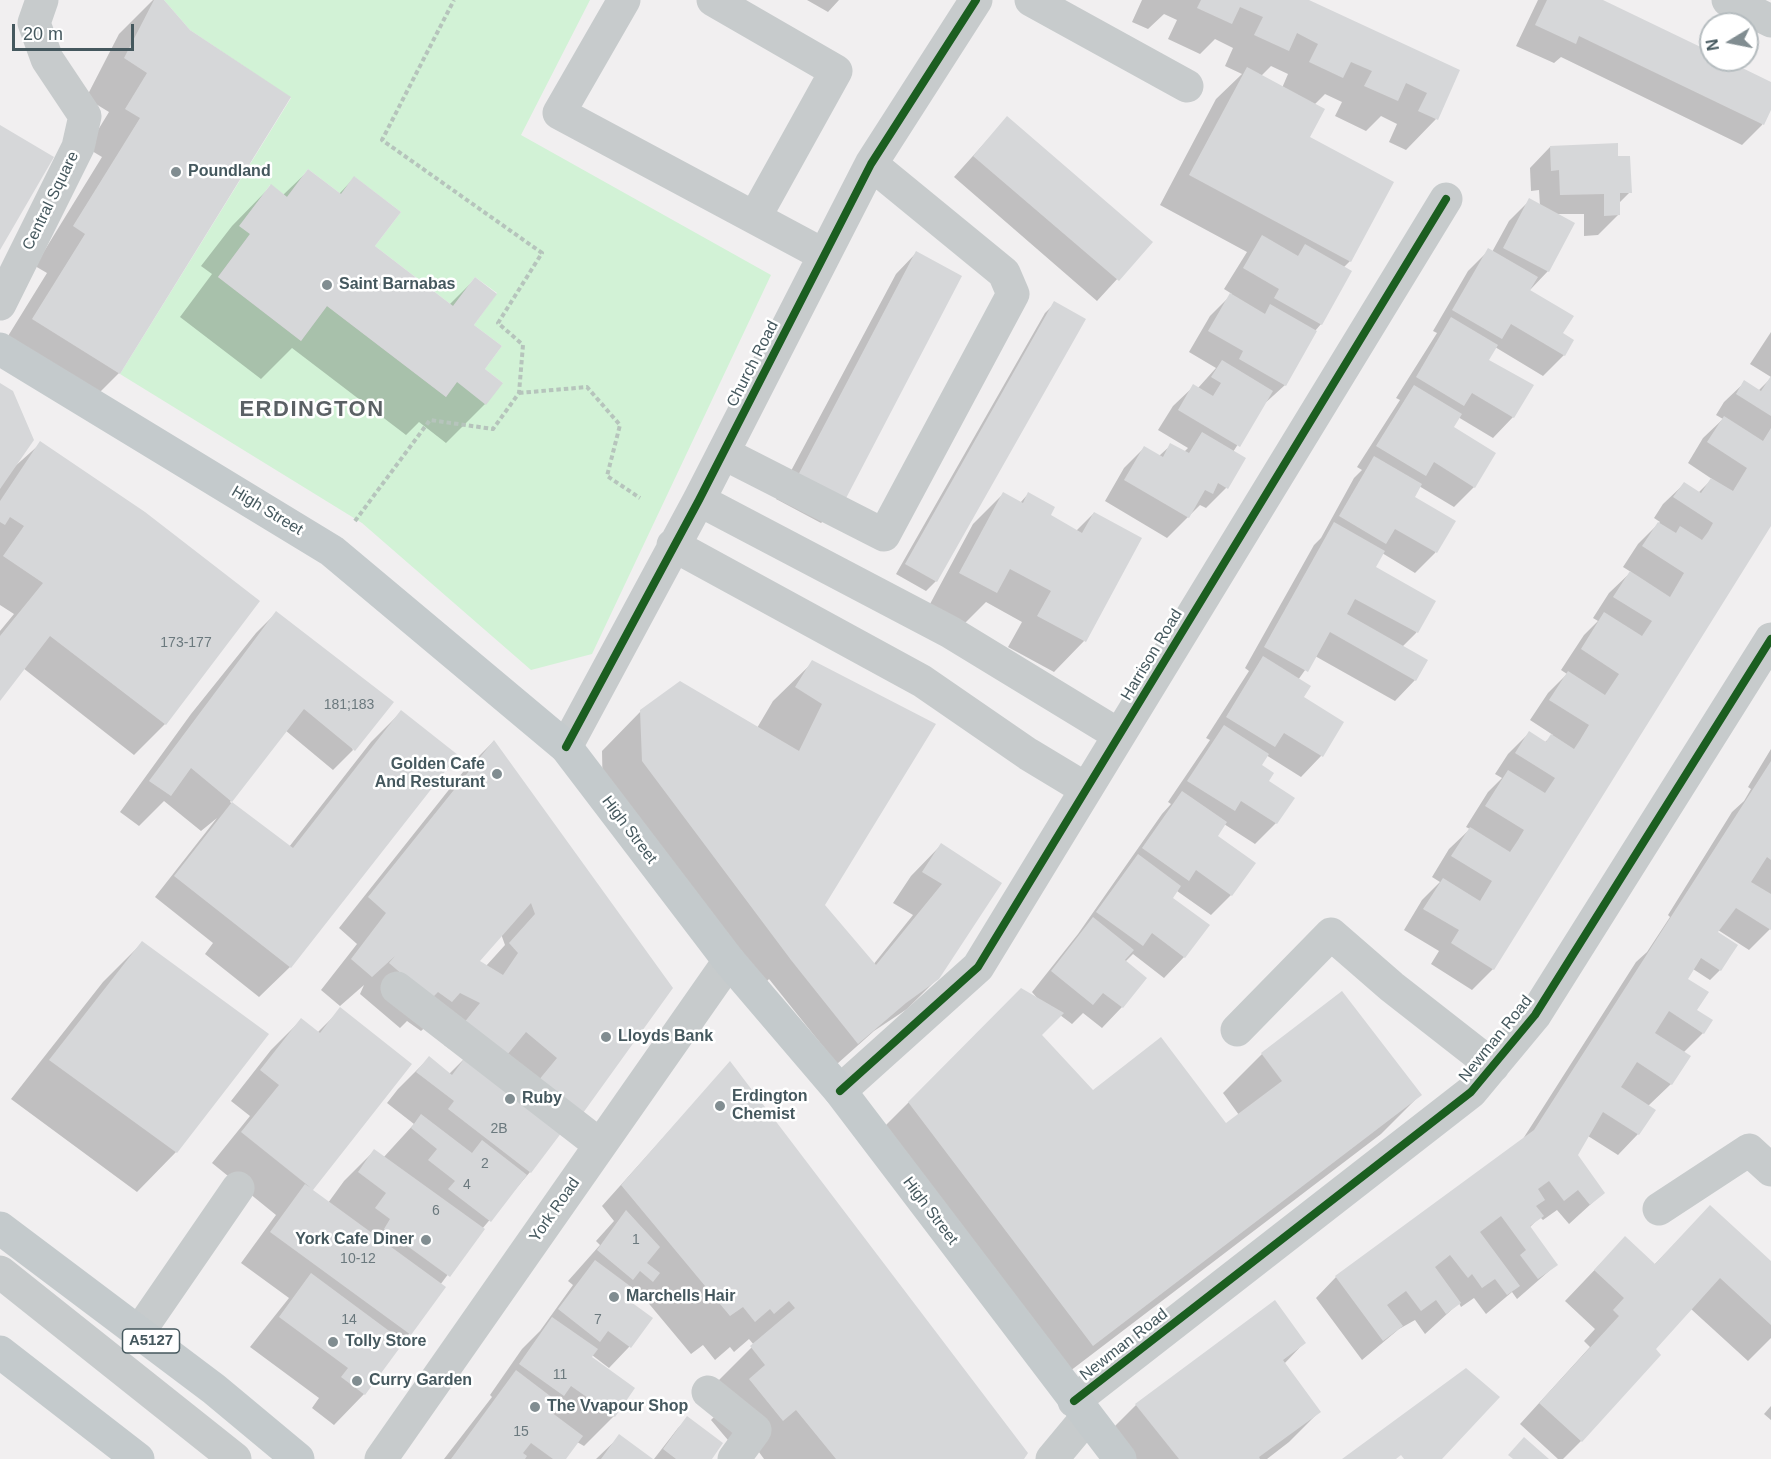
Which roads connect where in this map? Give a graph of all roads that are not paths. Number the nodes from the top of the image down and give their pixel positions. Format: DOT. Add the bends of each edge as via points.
graph roads {
  1 [pos="42,0"];
  2 [pos="624,0"];
  3 [pos="713,0"];
  4 [pos="976,0"];
  5 [pos="1031,0"];
  6 [pos="1728,0"];
  7 [pos="1771,21"];
  8 [pos="1187,86"];
  9 [pos="871,164"];
  10 [pos="1446,199"];
  11 [pos="755,217"];
  12 [pos="824,255"];
  13 [pos="0,304"];
  14 [pos="0,349"];
  15 [pos="723,453"];
  16 [pos="699,500"];
  17 [pos="673,545"];
  18 [pos="1771,639"];
  19 [pos="1119,735"];
  20 [pos="566,747"];
  21 [pos="1086,789"];
  22 [pos="729,961"];
  23 [pos="397,988"];
  24 [pos="1238,1030"];
  25 [pos="1493,1066"];
  26 [pos="840,1091"];
  27 [pos="600,1145"];
  28 [pos="1771,1170"];
  29 [pos="238,1188"];
  30 [pos="1659,1209"];
  31 [pos="0,1228"];
  32 [pos="0,1272"];
  33 [pos="139,1332"];
  34 [pos="0,1352"];
  35 [pos="708,1392"];
  36 [pos="1080,1409"];
  37 [pos="138,1459"];
  38 [pos="235,1459"];
  39 [pos="298,1459"];
  40 [pos="381,1459"];
  41 [pos="734,1459"];
  42 [pos="1052,1459"];
  43 [pos="1120,1459"];
  1 -- 13 [label="street, Central Square" via="34,23 47,59 85,116 78,147"];
  2 -- 11 [label="street" via="559,113"];
  3 -- 11 [label="street" via="836,70"];
  4 -- 9 [label="street, Church Road"];
  5 -- 8 [label="street"];
  6 -- 7 [label="street"];
  9 -- 12 [label="street, Church Road"];
  9 -- 15 [label="street" via="1004,273 1013,294 884,535"];
  10 -- 19 [label="street, Harrison Road"];
  11 -- 12 [label="street"];
  12 -- 15 [label="street, Church Road"];
  14 -- 20 [label="main road, High Street" via="332,550"];
  15 -- 16 [label="street, Church Road"];
  16 -- 17 [label="street, Church Road"];
  16 -- 19 [label="street" via="950,632"];
  17 -- 20 [label="street, Church Road"];
  17 -- 21 [label="street" via="922,681"];
  18 -- 25 [label="street, Newman Road" via="1535,1016"];
  19 -- 21 [label="street, Harrison Road"];
  20 -- 22 [label="main road, High Street"];
  21 -- 26 [label="street, Harrison Road" via="978,967"];
  22 -- 26 [label="main road, High Street"];
  22 -- 27 [label="street, York Road"];
  23 -- 27 [label="street"];
  24 -- 25 [label="street" via="1331,934"];
  25 -- 36 [label="street, Newman Road" via="1472,1092"];
  26 -- 36 [label="main road, High Street"];
  27 -- 40 [label="street, York Road"];
  28 -- 30 [label="street" via="1749,1150"];
  29 -- 33 [label="street"];
  31 -- 33 [label="main road, A5127"];
  32 -- 38 [label="street"];
  33 -- 39 [label="main road, A5127"];
  34 -- 37 [label="main road"];
  35 -- 41 [label="street" via="755,1430"];
  36 -- 42 [label="street, Newman Road"];
  36 -- 43 [label="main road, High Street"];
}
